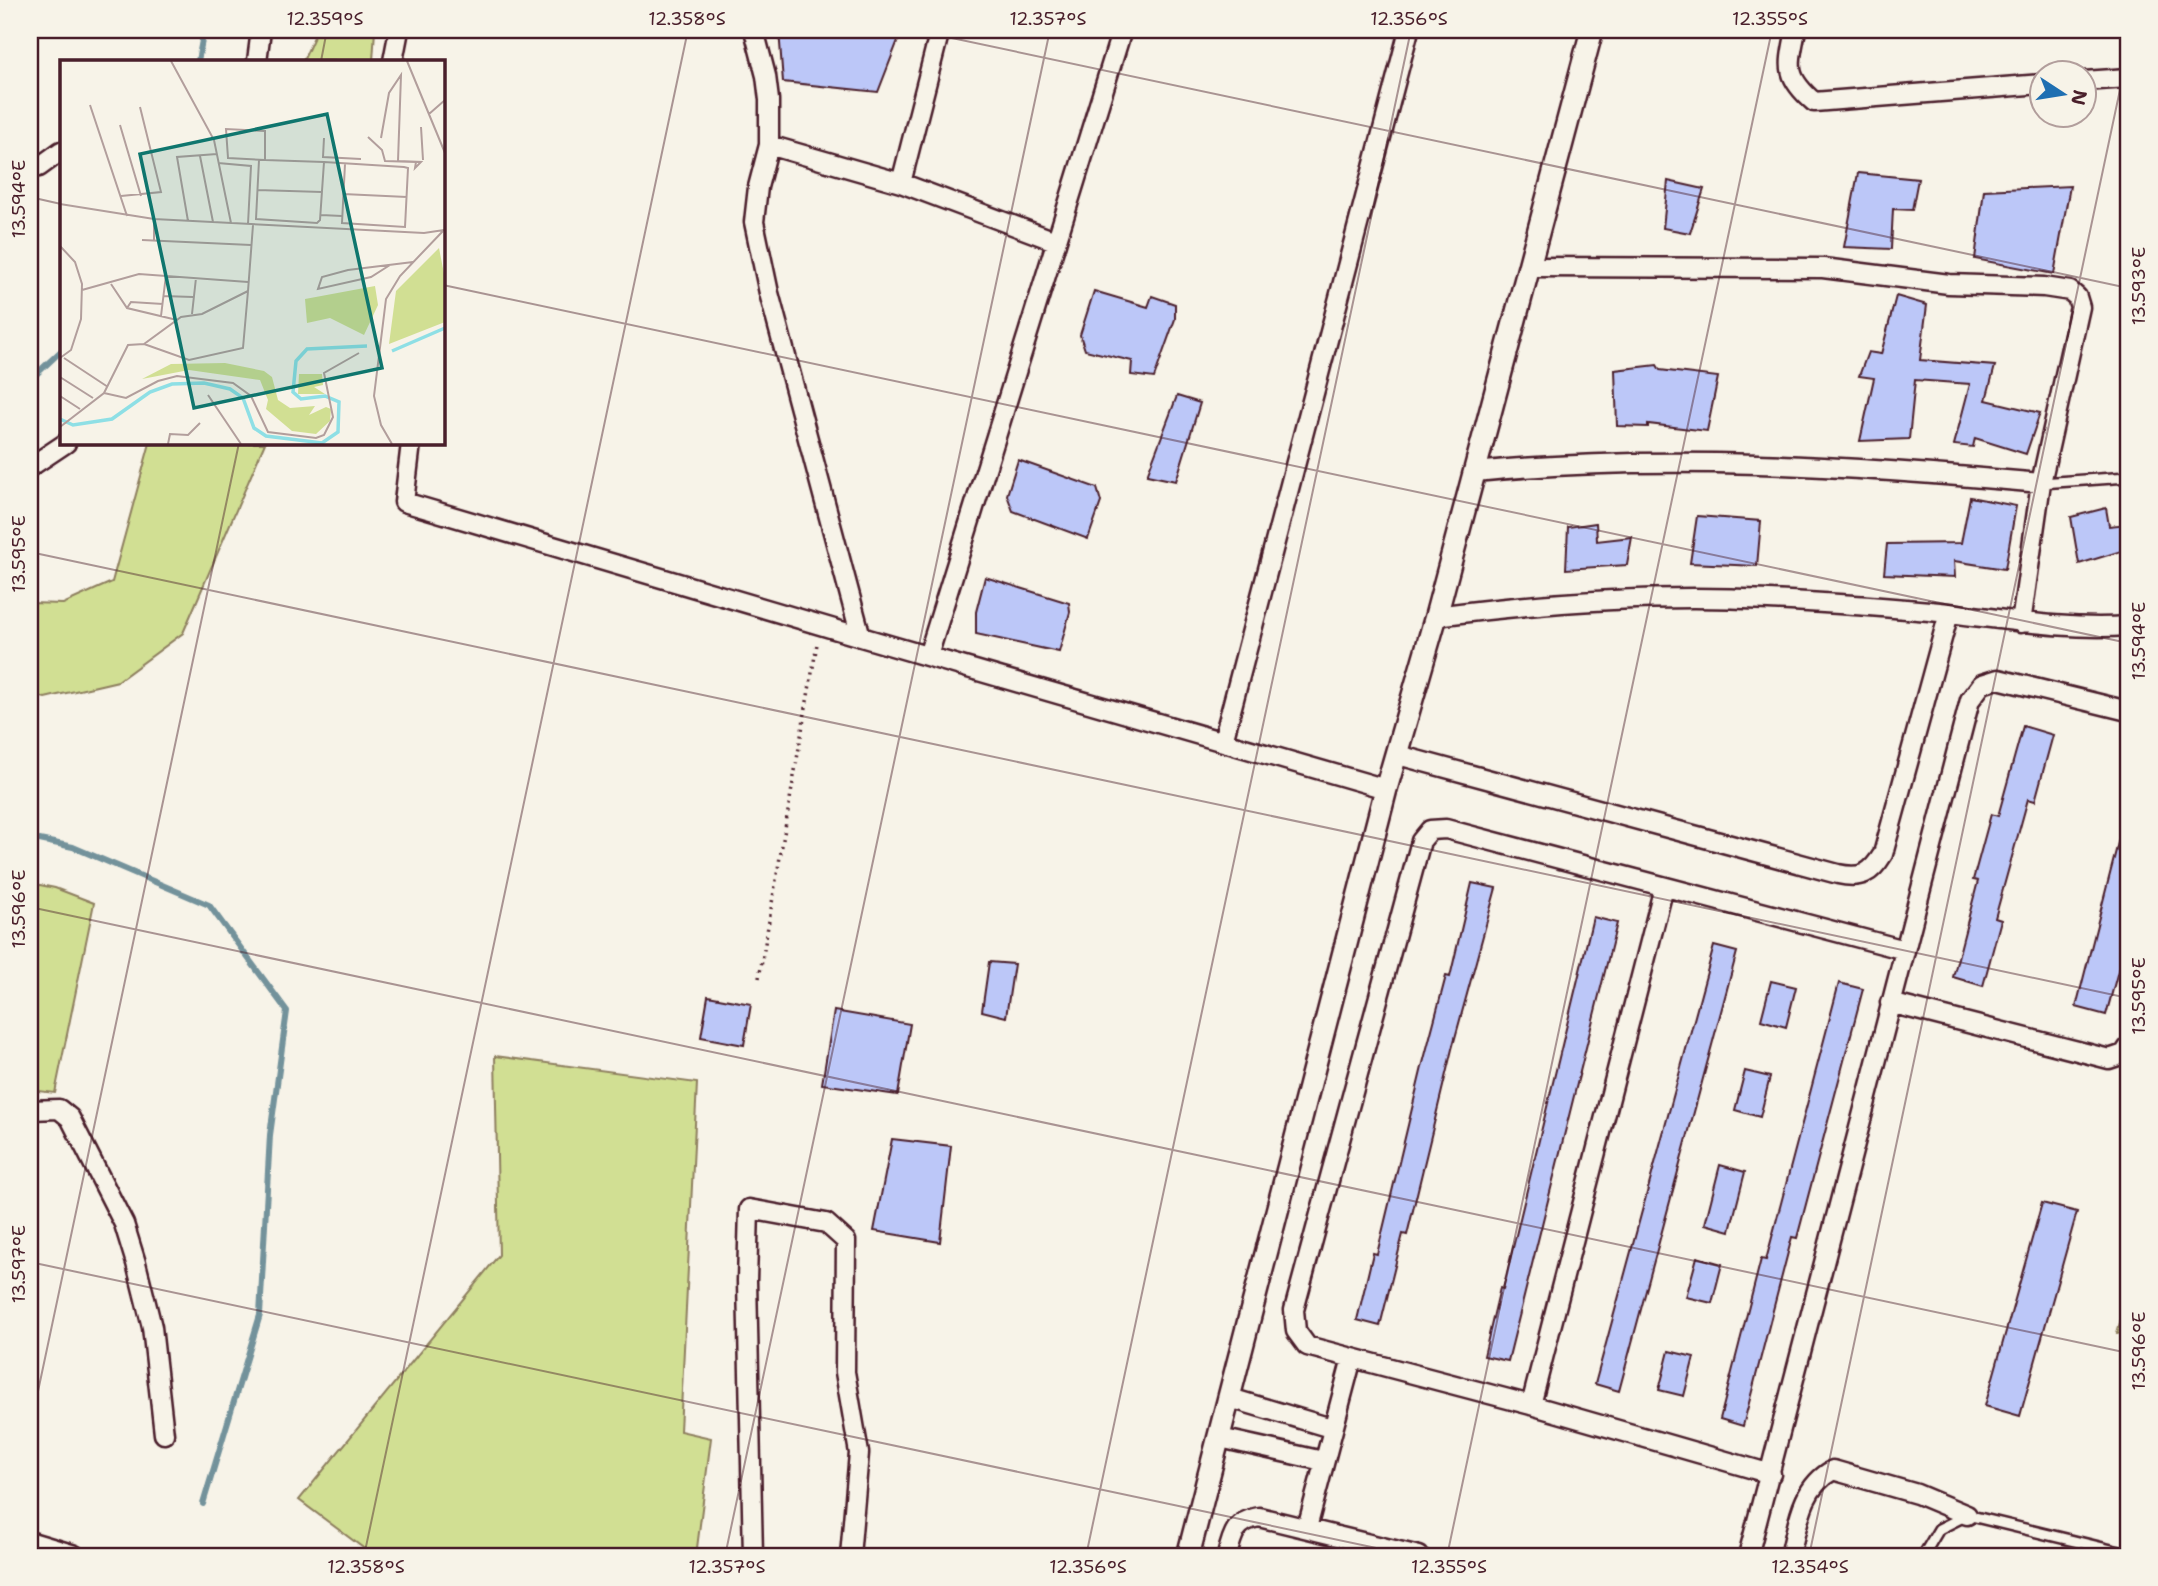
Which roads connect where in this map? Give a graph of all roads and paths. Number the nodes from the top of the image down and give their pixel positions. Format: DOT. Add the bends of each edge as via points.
graph roads {
  1 [pos="261,30"];
  2 [pos="399,30"];
  3 [pos="754,30"];
  4 [pos="940,30"];
  5 [pos="1122,30"];
  6 [pos="1409,30"];
  7 [pos="1592,30"];
  8 [pos="1796,30"];
  9 [pos="257,60"];
  10 [pos="393,60"];
  11 [pos="2128,78"];
  12 [pos="2098,80"];
  13 [pos="2028,85"];
  14 [pos="769,145"];
  15 [pos="60,152"];
  16 [pos="30,168"];
  17 [pos="901,183"];
  18 [pos="1055,241"];
  19 [pos="1529,267"];
  20 [pos="64,444"];
  21 [pos="411,444"];
  22 [pos="30,467"];
  23 [pos="1475,472"];
  24 [pos="2128,477"];
  25 [pos="2041,483"];
  26 [pos="1949,613"];
  27 [pos="1436,616"];
  28 [pos="2021,623"];
  29 [pos="820,625"];
  30 [pos="2128,626"];
  31 [pos="861,637"];
  32 [pos="928,656"];
  33 [pos="2128,711"];
  34 [pos="1223,741"];
  35 [pos="1398,755"];
  36 [pos="1386,789"];
  37 [pos="1664,887"];
  38 [pos="1905,950"];
  39 [pos="759,978"];
  40 [pos="1890,1003"];
  41 [pos="2128,1048"];
  42 [pos="30,1110"];
  43 [pos="1352,1358"];
  44 [pos="1230,1398"];
  45 [pos="1531,1405"];
  46 [pos="1331,1428"];
  47 [pos="164,1434"];
  48 [pos="1220,1438"];
  49 [pos="1323,1461"];
  50 [pos="1771,1474"];
  51 [pos="1966,1515"];
  52 [pos="1307,1528"];
  53 [pos="30,1543"];
  54 [pos="2128,1554"];
  55 [pos="73,1556"];
  56 [pos="753,1556"];
  57 [pos="850,1556"];
  58 [pos="1188,1556"];
  59 [pos="1227,1556"];
  60 [pos="1419,1556"];
  61 [pos="1748,1556"];
  62 [pos="1790,1556"];
  63 [pos="1923,1556"];
  1 -- 9 [label="street"];
  2 -- 10 [label="street"];
  3 -- 14 [label="street" via="766,76"];
  4 -- 17 [label="street"];
  5 -- 18 [label="street"];
  6 -- 34 [label="street"];
  7 -- 19 [label="street"];
  8 -- 13 [label="street" via="1789,68 1797,87 1814,102"];
  11 -- 12 [label="street"];
  14 -- 17 [label="street"];
  14 -- 31 [label="street" via="754,222"];
  15 -- 16 [label="street"];
  17 -- 18 [label="street"];
  18 -- 32 [label="street"];
  19 -- 23 [label="street"];
  19 -- 25 [label="street" via="1824,268 1909,281 2070,291 2080,307"];
  20 -- 22 [label="street"];
  21 -- 29 [label="street" via="404,502"];
  23 -- 25 [label="street" via="1614,462 1715,462 1898,470"];
  23 -- 27 [label="street"];
  24 -- 25 [label="lane"];
  25 -- 28 [label="street"];
  26 -- 27 [label="street" via="1688,598"];
  26 -- 28 [label="street"];
  26 -- 35 [label="street" via="1883,854 1865,875 1838,874"];
  27 -- 35 [label="street"];
  28 -- 30 [label="street" via="2079,629"];
  29 -- 31 [label="street"];
  29 -- 39 [label="path"];
  31 -- 32 [label="street"];
  32 -- 34 [label="street"];
  33 -- 38 [label="street" via="1998,679 1982,684 1970,700"];
  34 -- 36 [label="street"];
  35 -- 36 [label="street"];
  36 -- 44 [label="street"];
  37 -- 38 [label="street"];
  37 -- 43 [label="street" via="1446,828 1430,830 1421,841 1294,1310 1296,1331 1307,1346"];
  37 -- 45 [label="street"];
  38 -- 40 [label="street"];
  40 -- 41 [label="street" via="2109,1059"];
  40 -- 50 [label="street"];
  42 -- 47 [label="street" via="59,1108 70,1118 124,1224 152,1326"];
  43 -- 45 [label="street"];
  43 -- 46 [label="street"];
  44 -- 46 [label="street"];
  44 -- 48 [label="street"];
  45 -- 50 [label="street"];
  46 -- 49 [label="street"];
  48 -- 49 [label="street"];
  48 -- 58 [label="street"];
  49 -- 52 [label="street"];
  50 -- 61 [label="street"];
  51 -- 54 [label="lane"];
  51 -- 62 [label="street" via="1917,1493 1833,1470 1817,1479 1805,1500"];
  51 -- 63 [label="lane" via="1939,1529"];
  52 -- 59 [label="street" via="1259,1517 1245,1520 1234,1530"];
  52 -- 60 [label="street"];
  53 -- 55 [label="street"];
  56 -- 57 [label="street" via="749,1209 826,1223 846,1241 845,1372 859,1453"];
}
